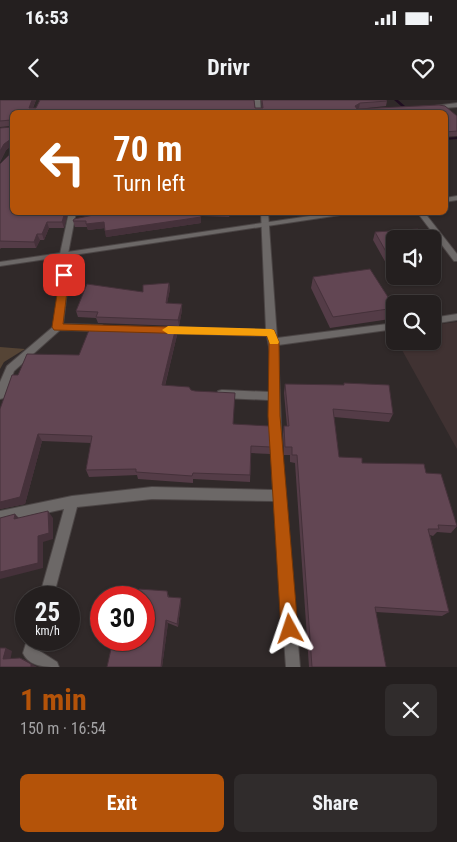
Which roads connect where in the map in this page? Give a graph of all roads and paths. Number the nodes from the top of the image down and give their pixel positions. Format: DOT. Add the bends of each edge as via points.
graph roads {
  1 [pos="457,105"];
  2 [pos="428,107"];
  3 [pos="310,215"];
  4 [pos="422,215"];
  5 [pos="74,218"];
  6 [pos="264,218"];
  7 [pos="64,254"];
  8 [pos="457,259"];
  9 [pos="0,264"];
  10 [pos="457,318"];
  11 [pos="441,320"];
  12 [pos="58,327"];
  13 [pos="386,327"];
  14 [pos="116,329"];
  15 [pos="154,330"];
  16 [pos="272,338"];
  17 [pos="215,394"];
  18 [pos="0,395"];
  19 [pos="273,396"];
  20 [pos="278,496"];
  21 [pos="72,502"];
  22 [pos="0,516"];
  23 [pos="49,586"];
  24 [pos="31,651"];
  25 [pos="52,667"];
  26 [pos="293,667"];
  1 -- 2 [label="street"];
  3 -- 6 [label="street"];
  4 -- 8 [label="street"];
  5 -- 7 [label="street"];
  6 -- 7 [label="street"];
  6 -- 16 [label="street"];
  7 -- 9 [label="street"];
  7 -- 12 [label="street"];
  10 -- 11 [label="street"];
  12 -- 14 [label="street"];
  12 -- 18 [label="street" via="10,369"];
  13 -- 16 [label="street"];
  15 -- 16 [label="street"];
  16 -- 19 [label="street"];
  17 -- 19 [label="street"];
  19 -- 20 [label="street"];
  20 -- 21 [label="street" via="152,493"];
  20 -- 26 [label="street"];
  21 -- 22 [label="street"];
  21 -- 23 [label="street"];
  24 -- 25 [label="street"];
}
